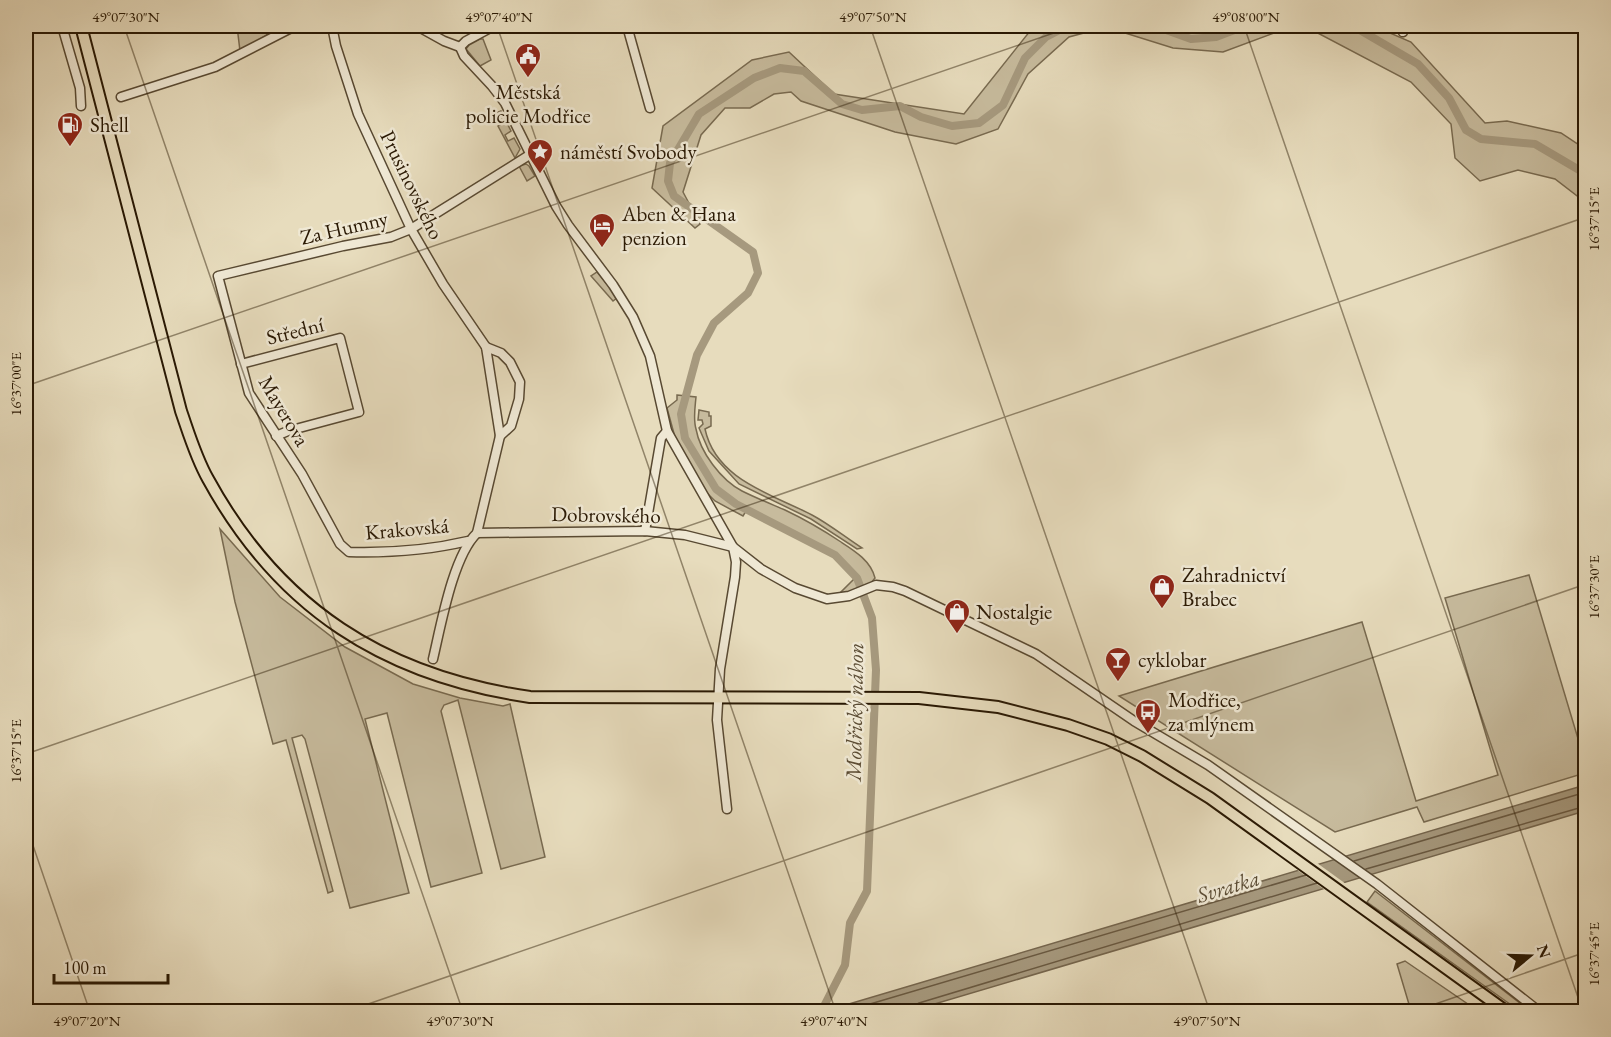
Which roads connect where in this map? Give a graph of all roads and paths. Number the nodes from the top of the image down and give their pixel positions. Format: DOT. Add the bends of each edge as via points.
graph roads {
  1 [pos="62,26"];
  2 [pos="81,26"];
  3 [pos="295,26"];
  4 [pos="333,26"];
  5 [pos="417,26"];
  6 [pos="494,26"];
  7 [pos="627,26"];
  8 [pos="482,28"];
  9 [pos="460,47"];
  10 [pos="121,96"];
  11 [pos="81,106"];
  12 [pos="650,108"];
  13 [pos="531,154"];
  14 [pos="411,229"];
  15 [pos="218,276"];
  16 [pos="486,346"];
  17 [pos="241,364"];
  18 [pos="667,431"];
  19 [pos="276,436"];
  20 [pos="500,436"];
  21 [pos="645,531"];
  22 [pos="477,533"];
  23 [pos="468,541"];
  24 [pos="734,547"];
  25 [pos="349,552"];
  26 [pos="433,659"];
  27 [pos="718,697"];
  28 [pos="727,808"];
  29 [pos="1507,1011"];
  30 [pos="1540,1011"];
  1 -- 11 [label="street" via="80,88"];
  2 -- 27 [label="main road" via="192,444 228,513 279,578 309,605 369,646 460,684 530,697"];
  3 -- 10 [label="street" via="215,67"];
  4 -- 14 [label="street, Prusinovského" via="358,114"];
  5 -- 9 [label="street"];
  6 -- 8 [label="street"];
  7 -- 12 [label="street"];
  8 -- 9 [label="street"];
  9 -- 13 [label="street" via="505,103"];
  13 -- 14 [label="street, Za Humny"];
  13 -- 18 [label="street" via="568,225 636,323 650,356"];
  14 -- 15 [label="street, Za Humny" via="391,237"];
  14 -- 16 [label="street, Prusinovského"];
  15 -- 17 [label="street, Mayerova"];
  16 -- 20 [label="street, Prusinovského"];
  16 -- 20 [label="street, Prusinovského" via="510,362 520,382 510,426"];
  17 -- 19 [label="street, Mayerova" via="249,393"];
  17 -- 19 [label="street, Střední" via="340,338 359,412"];
  18 -- 21 [label="street" via="661,438"];
  18 -- 24 [label="street"];
  19 -- 25 [label="street, Mayerova" via="340,544"];
  20 -- 22 [label="street, Prusinovského"];
  21 -- 22 [label="street, Dobrovského"];
  21 -- 24 [label="street, Dobrovského" via="685,535"];
  22 -- 23 [label="street"];
  23 -- 25 [label="street, Krakovská" via="448,546"];
  23 -- 26 [label="street"];
  24 -- 27 [label="street" via="735,578"];
  24 -- 30 [label="street" via="761,570 795,588 827,599 849,596 870,587 893,587 1036,654 1335,853"];
  27 -- 28 [label="street"];
  27 -- 29 [label="main road" via="892,697 998,706 1108,739 1176,776"];
}
